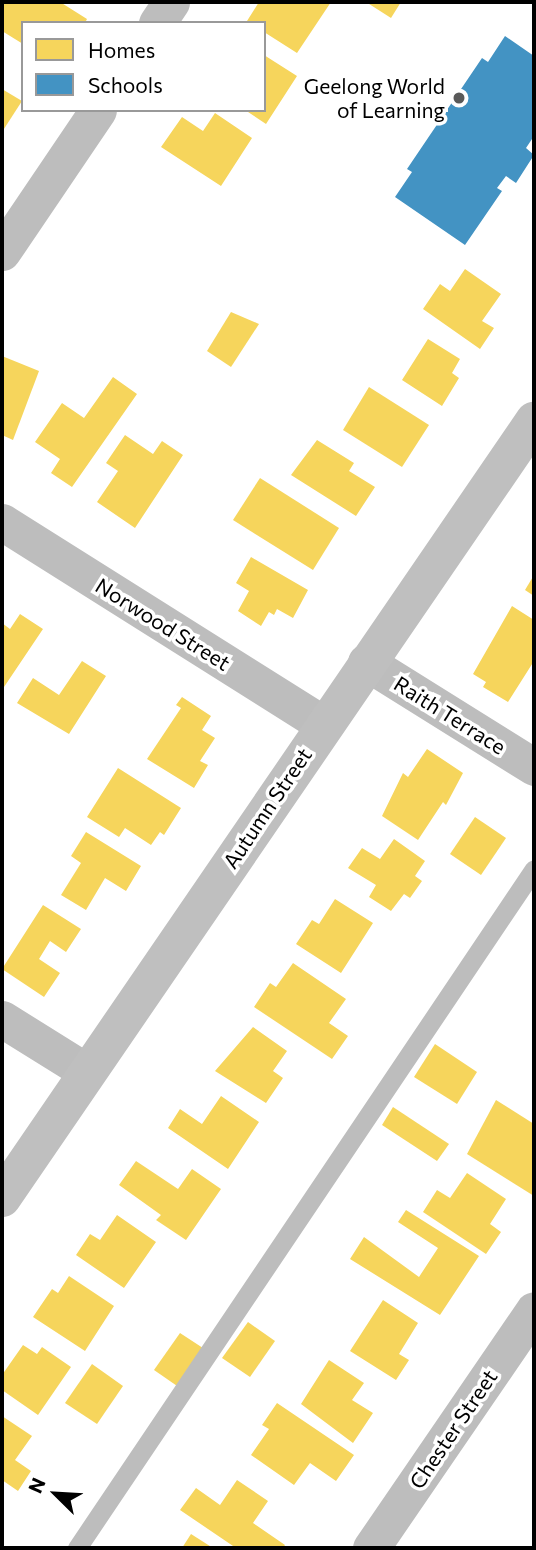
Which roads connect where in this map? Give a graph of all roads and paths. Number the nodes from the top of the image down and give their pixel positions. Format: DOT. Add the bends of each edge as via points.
graph roads {
  1 [pos="171,2"];
  2 [pos="158,21"];
  3 [pos="97,112"];
  4 [pos="2,252"];
  5 [pos="534,421"];
  6 [pos="2,522"];
  7 [pos="366,662"];
  8 [pos="324,725"];
  9 [pos="534,767"];
  10 [pos="534,869"];
  11 [pos="2,1019"];
  12 [pos="88,1072"];
  13 [pos="2,1198"];
  14 [pos="534,1310"];
  15 [pos="77,1548"];
  16 [pos="371,1548"];
  1 -- 2 [label="street"];
  3 -- 4 [label="street"];
  5 -- 7 [label="street, Autumn Street"];
  6 -- 8 [label="street, Norwood Street"];
  7 -- 8 [label="street, Autumn Street"];
  7 -- 9 [label="street, Raith Terrace"];
  8 -- 12 [label="street, Autumn Street"];
  10 -- 15 [label="lane"];
  11 -- 12 [label="street"];
  12 -- 13 [label="street, Autumn Street"];
  14 -- 16 [label="street, Chester Street"];
}
